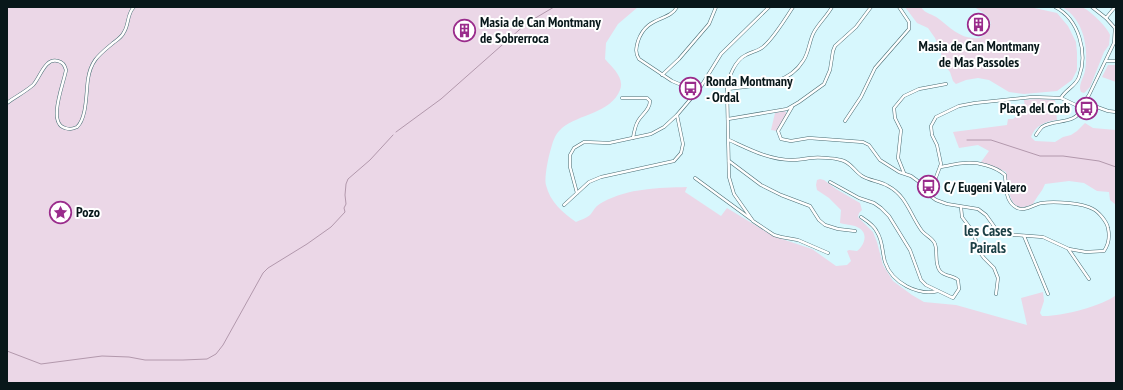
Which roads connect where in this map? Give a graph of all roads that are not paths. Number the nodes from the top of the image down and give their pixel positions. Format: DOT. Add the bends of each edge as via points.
graph roads {
  1 [pos="134,7"];
  2 [pos="677,7"];
  3 [pos="716,7"];
  4 [pos="769,7"];
  5 [pos="793,7"];
  6 [pos="832,7"];
  7 [pos="871,7"];
  8 [pos="899,7"];
  9 [pos="1055,7"];
  10 [pos="1092,7"];
  11 [pos="1115,7"];
  12 [pos="1106,18"];
  13 [pos="1115,28"];
  14 [pos="1106,61"];
  15 [pos="1116,61"];
  16 [pos="662,75"];
  17 [pos="946,84"];
  18 [pos="700,88"];
  19 [pos="727,90"];
  20 [pos="622,98"];
  21 [pos="1061,98"];
  22 [pos="1086,102"];
  23 [pos="7,103"];
  24 [pos="792,107"];
  25 [pos="1080,107"];
  26 [pos="1116,112"];
  27 [pos="677,115"];
  28 [pos="728,119"];
  29 [pos="845,121"];
  30 [pos="1036,135"];
  31 [pos="633,138"];
  32 [pos="729,140"];
  33 [pos="729,161"];
  34 [pos="940,167"];
  35 [pos="904,174"];
  36 [pos="695,178"];
  37 [pos="830,182"];
  38 [pos="925,185"];
  39 [pos="577,193"];
  40 [pos="564,205"];
  41 [pos="960,207"];
  42 [pos="861,217"];
  43 [pos="753,221"];
  44 [pos="855,231"];
  45 [pos="1024,236"];
  46 [pos="1069,249"];
  47 [pos="828,253"];
  48 [pos="1089,279"];
  49 [pos="938,291"];
  50 [pos="996,294"];
  51 [pos="1048,294"];
  1 -- 23 [label="street" via="122,36 97,56 93,63 88,78 83,118 77,127 63,128 57,119 56,111 66,70 60,61 47,64 38,80"];
  2 -- 16 [label="street" via="645,28 636,48 639,59"];
  3 -- 16 [label="street" via="709,24"];
  4 -- 18 [label="street" via="721,54"];
  5 -- 19 [label="street" via="765,46 740,60 728,81"];
  6 -- 19 [label="street" via="814,33 798,69 786,78 757,86"];
  7 -- 24 [label="street" via="856,28 835,46 824,84"];
  8 -- 29 [label="street" via="909,22 909,29 875,68 862,97"];
  9 -- 21 [label="street" via="1065,13 1074,26 1083,52 1079,78"];
  10 -- 12 [label="street"];
  11 -- 12 [label="street"];
  12 -- 13 [label="street"];
  13 -- 14 [label="street" via="1114,42"];
  14 -- 15 [label="street"];
  14 -- 22 [label="street"];
  16 -- 18 [label="street" via="679,85"];
  17 -- 35 [label="street" via="919,89 904,96 894,108 895,118 901,130 898,158"];
  18 -- 27 [label="street"];
  19 -- 28 [label="street"];
  20 -- 31 [label="street" via="647,98 650,101 650,106 638,120"];
  21 -- 25 [label="street"];
  21 -- 34 [label="street" via="1032,97 975,103 959,106 936,117 931,126"];
  22 -- 25 [label="street" via="1081,103"];
  22 -- 25 [label="street" via="1086,106"];
  22 -- 26 [label="street"];
  24 -- 28 [label="street"];
  24 -- 35 [label="street" via="778,132 781,139 791,141 809,138 863,142 869,145 880,160"];
  25 -- 30 [label="street" via="1076,117 1042,127"];
  27 -- 31 [label="street" via="664,127 651,134"];
  27 -- 39 [label="street" via="682,144 681,153 674,160 601,177 589,182"];
  28 -- 32 [label="street"];
  31 -- 39 [label="street" via="609,143 584,142 574,148 570,155 570,167"];
  32 -- 33 [label="street"];
  32 -- 49 [label="street" via="756,153 785,160 840,160 848,163 861,175 884,183 896,191 903,198 922,232 933,241 940,270 958,280 959,289 953,298"];
  33 -- 43 [label="street" via="729,177 734,194"];
  33 -- 44 [label="street" via="761,185 810,206 825,225"];
  34 -- 38 [label="street" via="933,183"];
  34 -- 46 [label="street" via="965,162 999,170 1004,175 1008,199 1015,207 1022,209 1054,201 1093,208 1108,228 1109,244 1104,251 1098,252"];
  35 -- 38 [label="street"];
  36 -- 43 [label="street"];
  37 -- 49 [label="street" via="882,208 910,250 921,280"];
  38 -- 41 [label="street" via="929,195"];
  39 -- 40 [label="street"];
  41 -- 45 [label="street" via="978,209 1003,234"];
  41 -- 50 [label="street" via="962,217 974,233 978,250 994,268 998,278"];
  42 -- 49 [label="street" via="877,230 886,263 898,280 911,289 922,292"];
  43 -- 47 [label="street" via="774,235 798,240"];
  45 -- 46 [label="street" via="1043,237"];
  45 -- 51 [label="street"];
  46 -- 48 [label="street"];
}
